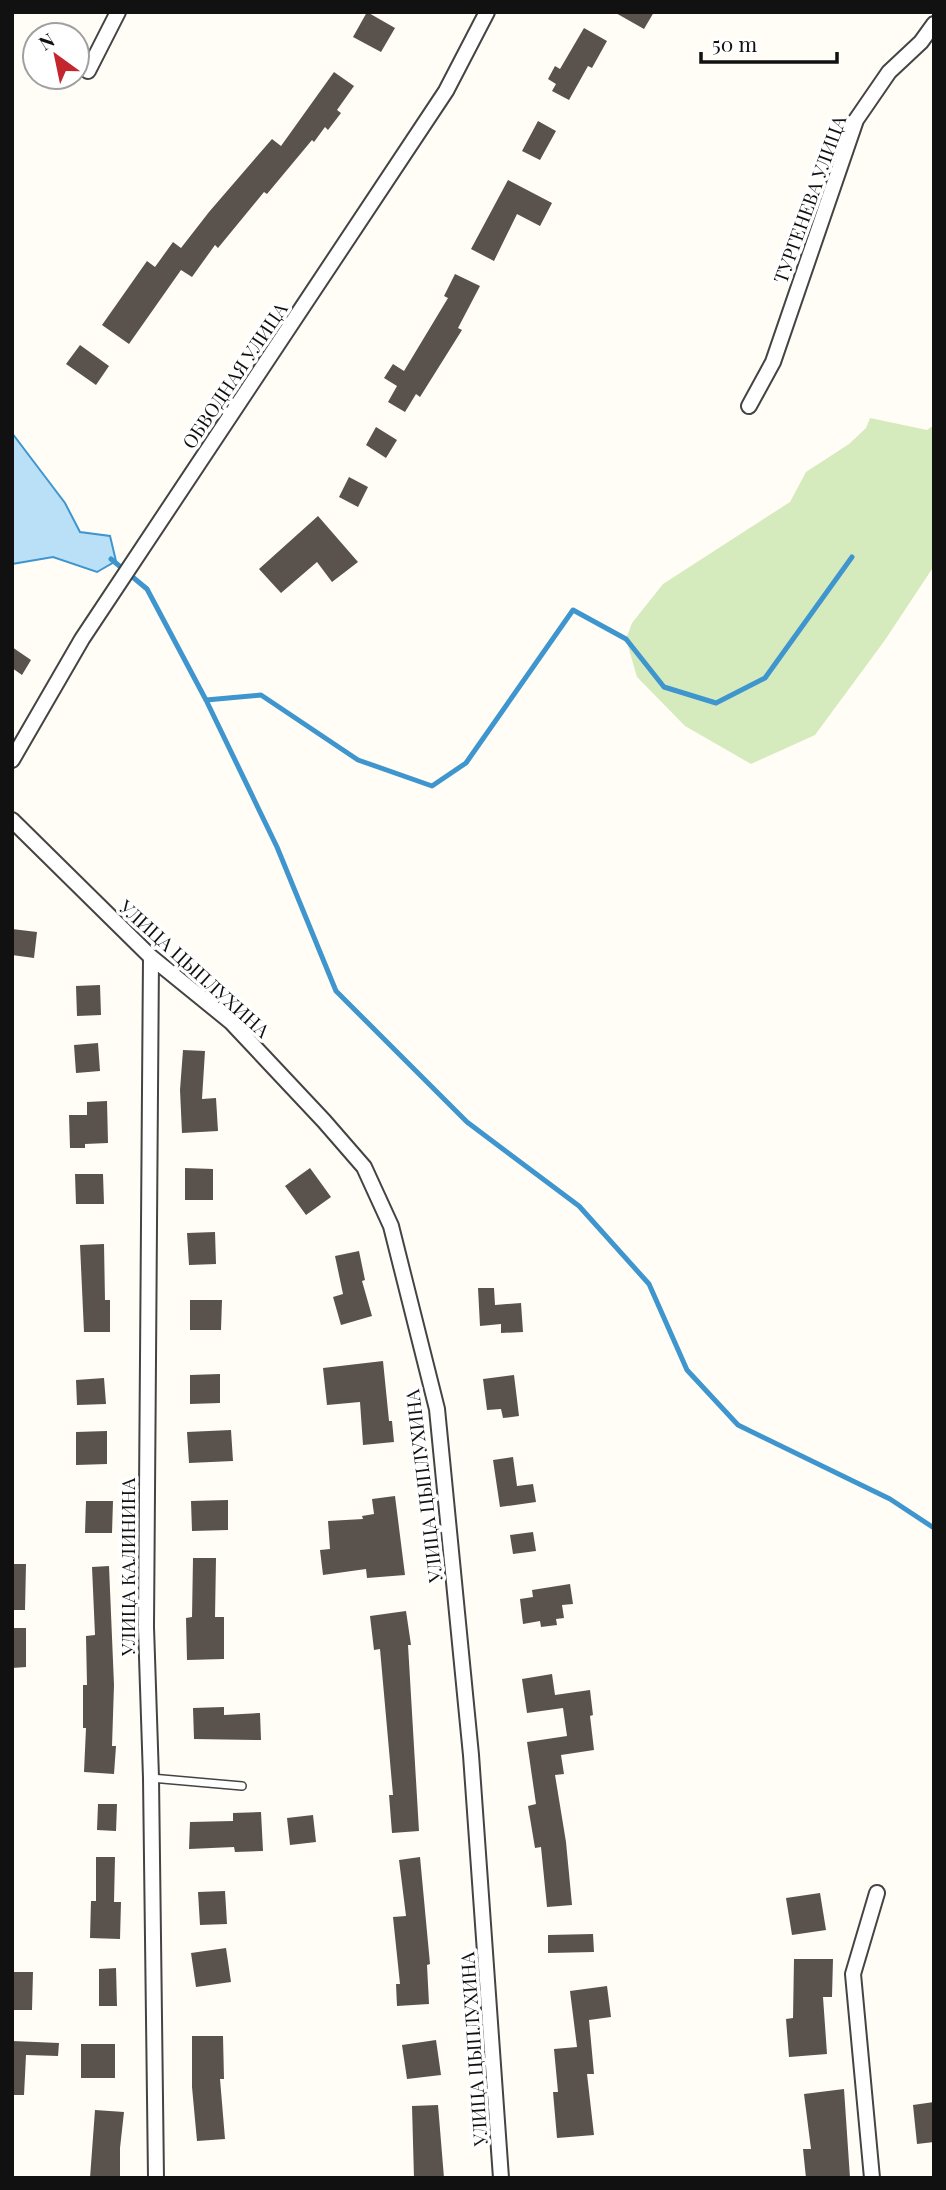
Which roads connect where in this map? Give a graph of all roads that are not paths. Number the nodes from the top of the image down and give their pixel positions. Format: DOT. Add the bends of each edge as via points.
graph roads {
  1 [pos="118,12"];
  2 [pos="487,12"];
  3 [pos="934,24"];
  4 [pos="91,65"];
  5 [pos="749,405"];
  6 [pos="12,760"];
  7 [pos="12,820"];
  8 [pos="150,957"];
  9 [pos="151,1778"];
  10 [pos="242,1786"];
  11 [pos="877,1893"];
  12 [pos="156,2178"];
  13 [pos="501,2178"];
  14 [pos="872,2178"];
  1 -- 4 [label="street"];
  2 -- 6 [label="street, ОБВОДНАЯ УЛИЦА" via="446,91 82,639"];
  3 -- 5 [label="street, ТУРГЕНЕВА УЛИЦА" via="889,72 856,120 773,362"];
  7 -- 8 [label="street, УЛИЦА ЦЫПЛУХИНА"];
  8 -- 9 [label="street, УЛИЦА КАЛИНИНА" via="146,1627"];
  8 -- 13 [label="street, УЛИЦА ЦЫПЛУХИНА" via="231,1022 324,1121 364,1167 391,1226 437,1409 471,1755"];
  9 -- 10 [label="lane"];
  9 -- 12 [label="street, УЛИЦА КАЛИНИНА"];
  11 -- 14 [label="street" via="853,1974"];
}
